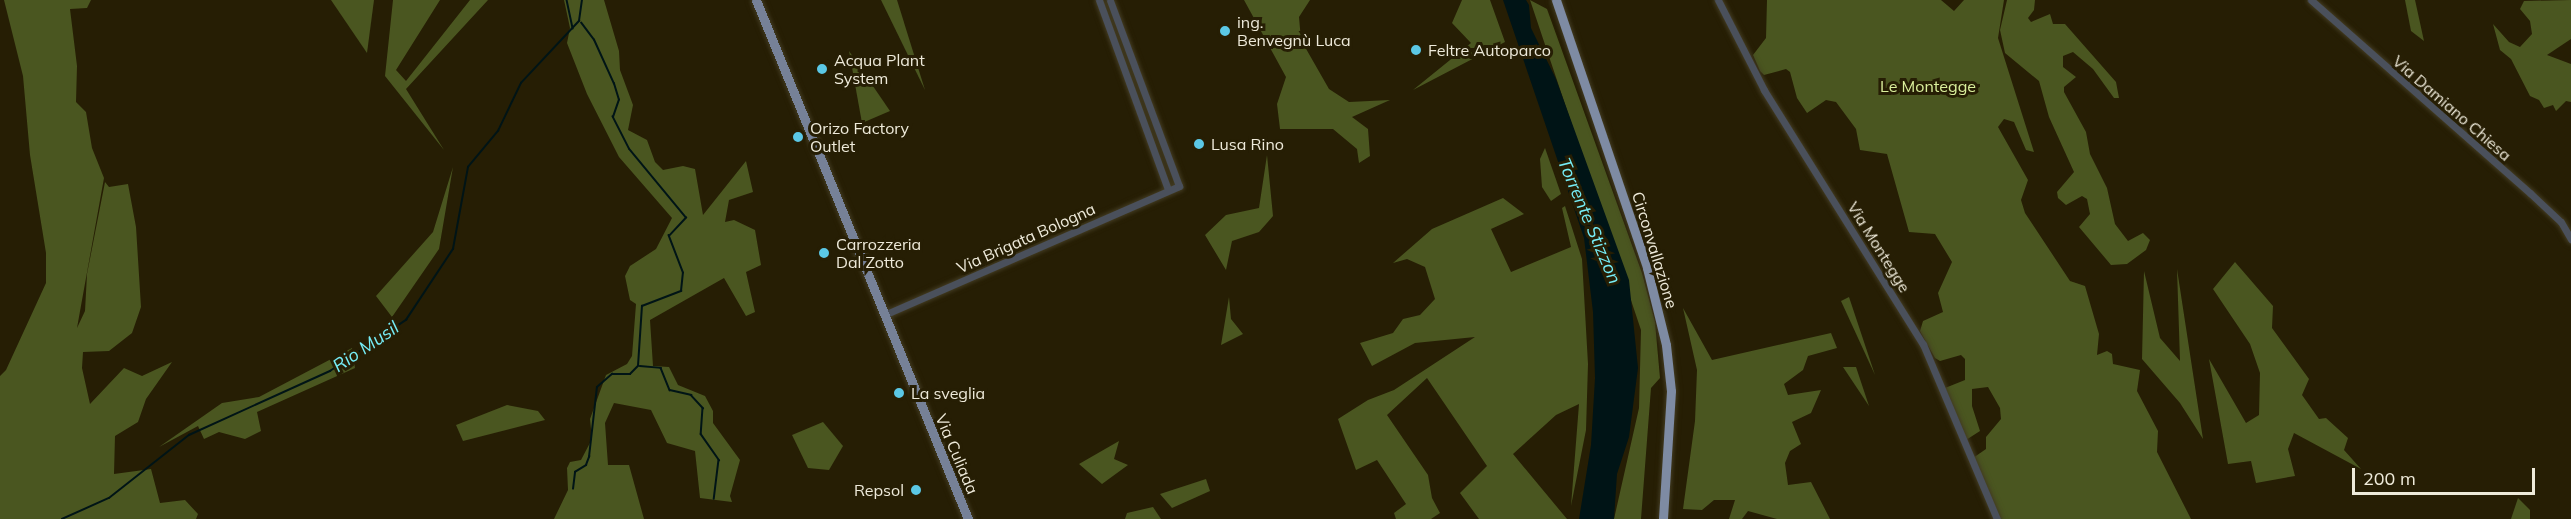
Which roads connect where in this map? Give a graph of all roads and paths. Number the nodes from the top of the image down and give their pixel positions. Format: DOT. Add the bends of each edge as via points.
graph roads {
  1 [pos="756,0"];
  2 [pos="1099,0"];
  3 [pos="1110,0"];
  4 [pos="1556,0"];
  5 [pos="1718,0"];
  6 [pos="2311,0"];
  7 [pos="1168,190"];
  8 [pos="2571,239"];
  9 [pos="884,315"];
  10 [pos="968,519"];
  11 [pos="1663,519"];
  12 [pos="1997,519"];
  1 -- 9 [label="main road, Via Culiada"];
  2 -- 7 [label="street"];
  3 -- 7 [label="street, Via Brigata Bologna" via="1179,186"];
  4 -- 11 [label="highway, Circonvallazione" via="1647,268 1663,334 1671,391"];
  5 -- 12 [label="street, Via Montegge" via="1764,90 1923,344"];
  6 -- 8 [label="street, Via Damiano Chiesa" via="2530,193 2561,222"];
  7 -- 9 [label="street, Via Brigata Bologna"];
  9 -- 10 [label="main road, Via Culiada"];
}
